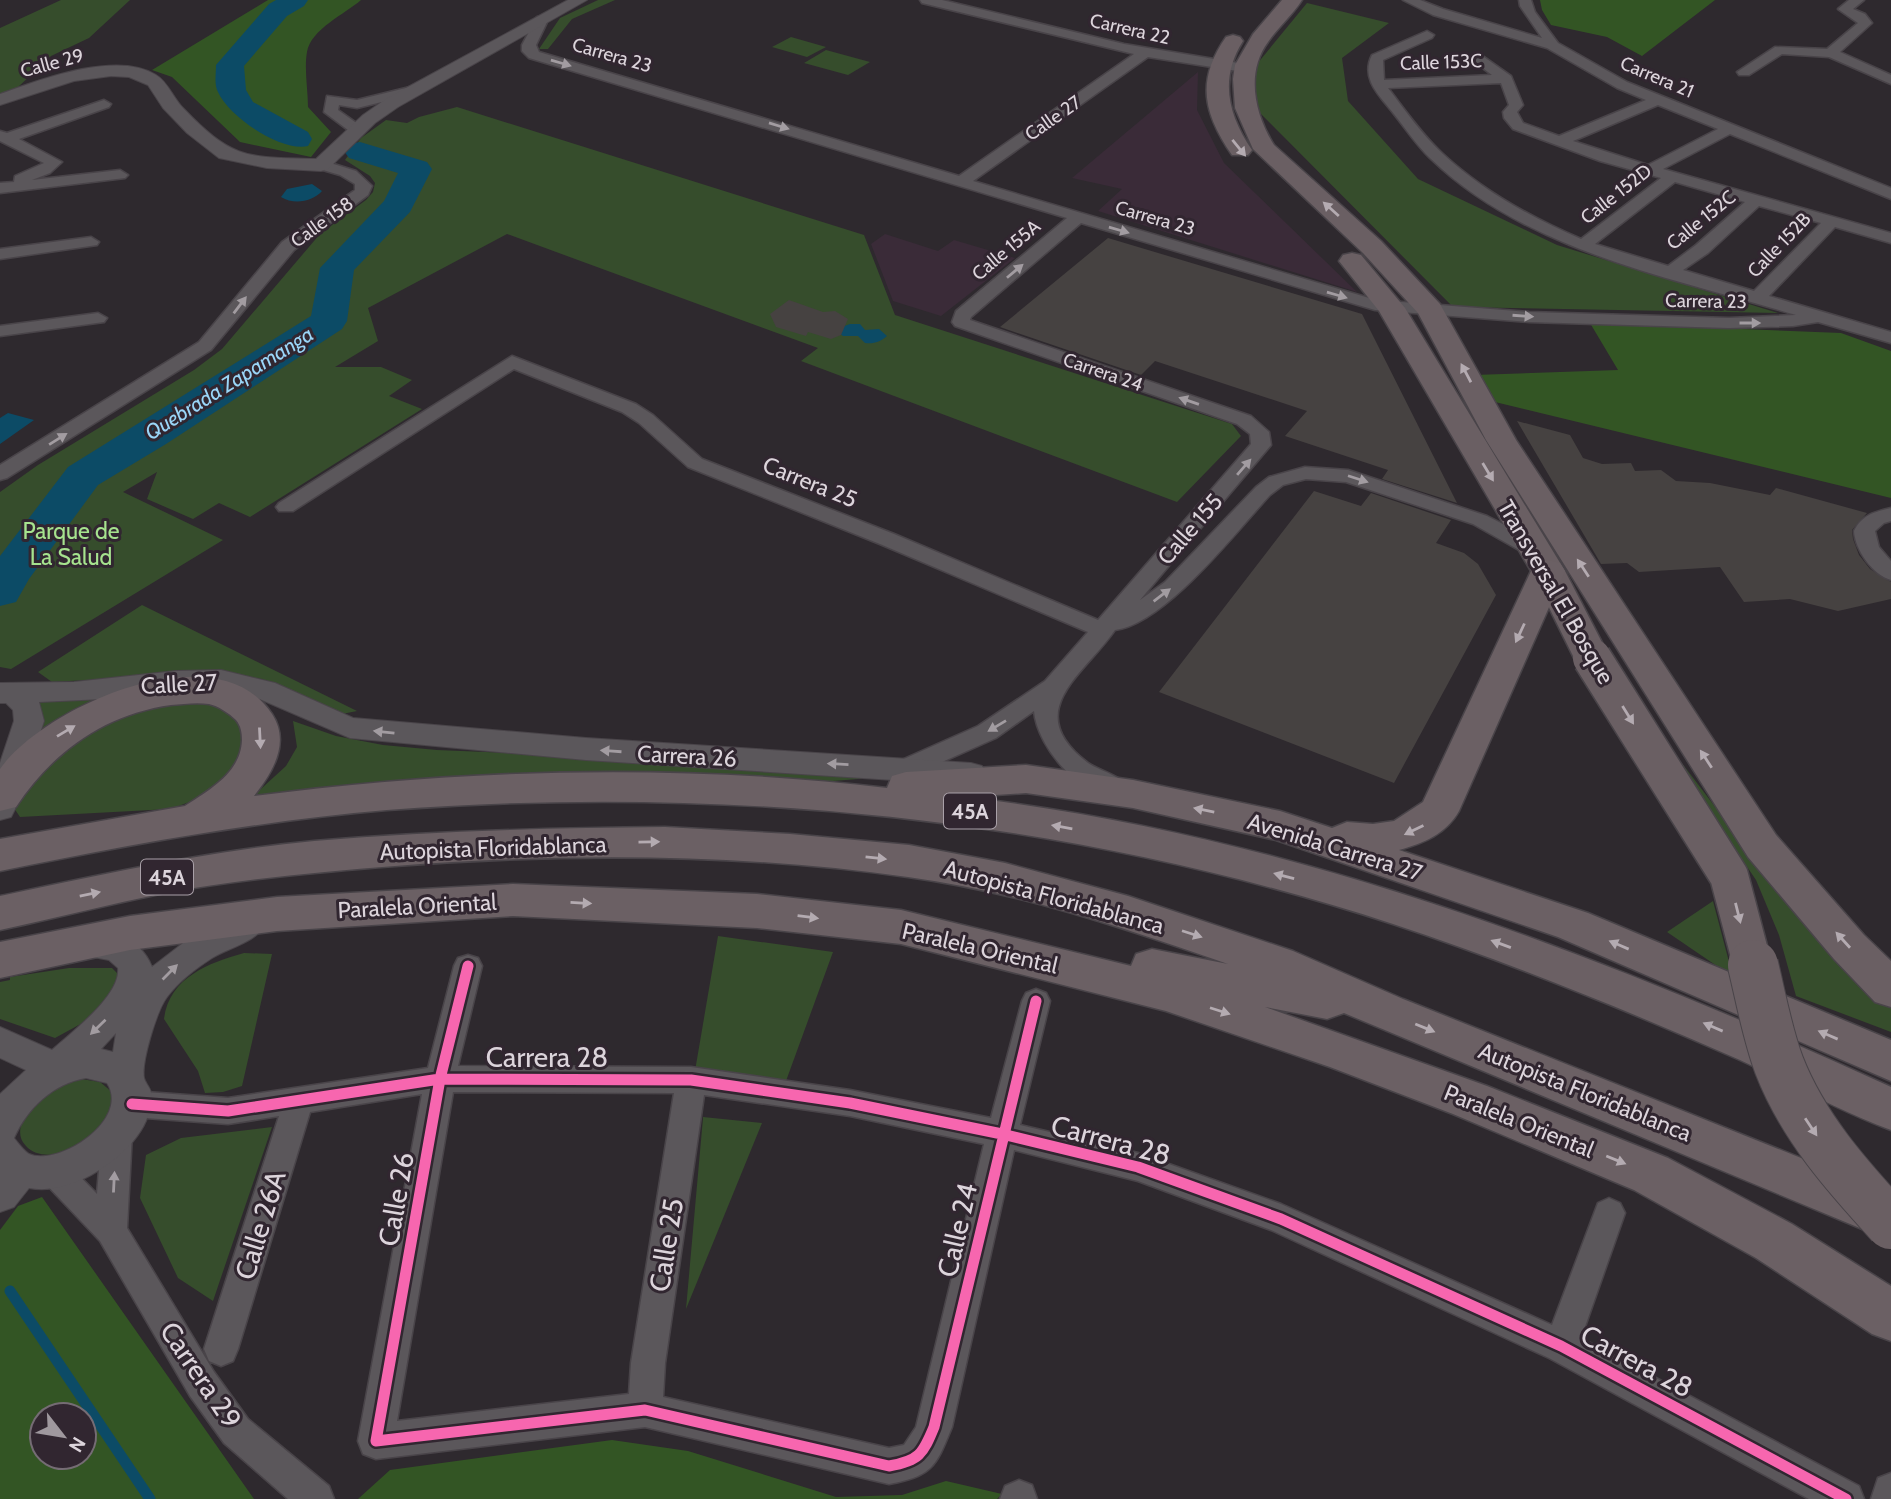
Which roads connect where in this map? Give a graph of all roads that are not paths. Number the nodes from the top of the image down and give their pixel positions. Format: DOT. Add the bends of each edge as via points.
graph roads {
  1 [pos="579,0"];
  2 [pos="926,0"];
  3 [pos="1273,0"];
  4 [pos="1292,0"];
  5 [pos="1409,0"];
  6 [pos="1525,0"];
  7 [pos="1858,0"];
  8 [pos="542,20"];
  9 [pos="1427,35"];
  10 [pos="1552,45"];
  11 [pos="1145,53"];
  12 [pos="1831,53"];
  13 [pos="1479,60"];
  14 [pos="1231,67"];
  15 [pos="1744,72"];
  16 [pos="1506,79"];
  17 [pos="1891,80"];
  18 [pos="1377,84"];
  19 [pos="410,91"];
  20 [pos="1660,99"];
  21 [pos="0,100"];
  22 [pos="104,104"];
  23 [pos="363,124"];
  24 [pos="1731,128"];
  25 [pos="3,137"];
  26 [pos="1558,142"];
  27 [pos="321,165"];
  28 [pos="1648,171"];
  29 [pos="120,175"];
  30 [pos="1674,176"];
  31 [pos="960,183"];
  32 [pos="0,187"];
  33 [pos="1891,194"];
  34 [pos="1757,200"];
  35 [pos="1077,218"];
  36 [pos="1831,222"];
  37 [pos="1891,238"];
  38 [pos="92,242"];
  39 [pos="1583,246"];
  40 [pos="0,254"];
  41 [pos="1670,272"];
  42 [pos="1757,298"];
  43 [pos="1391,308"];
  44 [pos="1430,310"];
  45 [pos="962,315"];
  46 [pos="1821,316"];
  47 [pos="98,318"];
  48 [pos="0,331"];
  49 [pos="1891,338"];
  50 [pos="1253,425"];
  51 [pos="0,474"];
  52 [pos="286,507"];
  53 [pos="1891,514"];
  54 [pos="1541,560"];
  55 [pos="1891,573"];
  56 [pos="1103,630"];
  57 [pos="1053,687"];
  58 [pos="6,693"];
  59 [pos="350,728"];
  60 [pos="906,768"];
  61 [pos="1026,779"];
  62 [pos="746,790"];
  63 [pos="1133,794"];
  64 [pos="1,803"];
  65 [pos="196,819"];
  66 [pos="1280,826"];
  67 [pos="17,852"];
  68 [pos="12,911"];
  69 [pos="277,914"];
  70 [pos="901,928"];
  71 [pos="77,943"];
  72 [pos="7,958"];
  73 [pos="468,966"];
  74 [pos="1891,989"];
  75 [pos="1036,1001"];
  76 [pos="1387,1012"];
  77 [pos="0,1042"];
  78 [pos="1891,1061"];
  79 [pos="52,1073"];
  80 [pos="440,1079"];
  81 [pos="691,1080"];
  82 [pos="299,1100"];
  83 [pos="125,1105"];
  84 [pos="1891,1109"];
  85 [pos="0,1128"];
  86 [pos="1002,1134"];
  87 [pos="19,1171"];
  88 [pos="1609,1213"];
  89 [pos="1891,1218"];
  90 [pos="1891,1224"];
  91 [pos="111,1230"];
  92 [pos="1891,1316"];
  93 [pos="1561,1346"];
  94 [pos="221,1349"];
  95 [pos="645,1410"];
  96 [pos="1891,1491"];
  97 [pos="316,1499"];
  98 [pos="1846,1499"];
  99 [pos="1889,1499"];
  1 -- 8 [label="street"];
  2 -- 11 [label="street, Carrera 22"];
  3 -- 14 [label="main road, Transversal El Bosque" via="1228,46"];
  4 -- 14 [label="main road, Transversal El Bosque" via="1254,47"];
  5 -- 10 [label="street, Carrera 21"];
  6 -- 10 [label="street" via="1526,9"];
  7 -- 12 [label="street" via="1844,11 1865,23"];
  8 -- 19 [label="street"];
  8 -- 31 [label="street, Carrera 23, one-way" via="529,46 534,55"];
  9 -- 18 [label="street" via="1377,58 1373,68"];
  10 -- 20 [label="street, Carrera 21" via="1622,85"];
  11 -- 14 [label="street, Carrera 22"];
  11 -- 31 [label="street, Calle 27"];
  12 -- 15 [label="street" via="1780,50"];
  12 -- 17 [label="street"];
  13 -- 16 [label="street"];
  14 -- 43 [label="main road, Transversal El Bosque, one-way" via="1216,99 1231,137 1331,235"];
  44 -- 14 [label="main road, Transversal El Bosque, one-way" via="1372,247 1265,149 1253,132"];
  16 -- 18 [label="street, Calle 153C"];
  16 -- 26 [label="street" via="1516,105 1511,118 1518,126"];
  18 -- 39 [label="street, Carrera 23" via="1422,141 1459,174 1546,231"];
  19 -- 23 [label="street"];
  19 -- 23 [label="street" via="356,104 332,99 335,117"];
  20 -- 24 [label="street, Carrera 21"];
  20 -- 26 [label="street"];
  21 -- 27 [label="street, Calle 29" via="72,77 115,71 149,77 172,107 217,150 241,158"];
  22 -- 25 [label="street"];
  23 -- 27 [label="street"];
  24 -- 28 [label="street"];
  24 -- 33 [label="street, Carrera 21"];
  25 -- 32 [label="street" via="54,162"];
  26 -- 28 [label="street"];
  51 -- 27 [label="street, Calle 158, one-way" via="205,346 282,251 362,192 364,186 354,175"];
  28 -- 30 [label="street"];
  29 -- 32 [label="street"];
  30 -- 34 [label="street"];
  30 -- 39 [label="street, Calle 152D"];
  31 -- 35 [label="street, Carrera 23"];
  34 -- 36 [label="street"];
  34 -- 41 [label="street, Calle 152C"];
  35 -- 43 [label="street, Carrera 23, one-way"];
  45 -- 35 [label="street, Calle 155A, one-way"];
  36 -- 37 [label="street"];
  36 -- 42 [label="street, Calle 152B"];
  38 -- 40 [label="street"];
  39 -- 41 [label="street, Carrera 23"];
  41 -- 42 [label="street, Carrera 23"];
  42 -- 46 [label="street, Carrera 23"];
  43 -- 44 [label="street, Carrera 23"];
  43 -- 54 [label="main road, Transversal El Bosque, one-way"];
  44 -- 46 [label="street, Carrera 23, one-way" via="1729,323"];
  74 -- 44 [label="main road, Transversal El Bosque, one-way" via="1762,846 1501,440"];
  50 -- 45 [label="street, Carrera 24, one-way" via="965,325"];
  46 -- 49 [label="street, Carrera 23"];
  47 -- 48 [label="street"];
  56 -- 50 [label="street, Calle 155, one-way" via="1261,445"];
  52 -- 56 [label="street, Carrera 25" via="512,362 629,408 695,463"];
  53 -- 55 [label="street" via="1875,517 1866,527 1867,547"];
  56 -- 54 [label="street, Calle 155, one-way" via="1173,587 1263,491 1290,475 1348,475 1480,520"];
  54 -- 66 [label="highway, one-way" via="1439,811 1428,823 1394,838 1371,839"];
  54 -- 90 [label="main road, Transversal El Bosque, one-way, bridge" via="1592,658 1729,876 1779,1064 1807,1123"];
  56 -- 57 [label="street, Calle 155"];
  57 -- 60 [label="street, Calle 155, one-way" via="987,732"];
  57 -- 63 [label="street" via="1046,708 1049,730 1061,752 1082,771"];
  58 -- 59 [label="street, Calle 27" via="92,691 197,680 235,682 272,693"];
  58 -- 64 [label="street" via="27,707 29,721"];
  60 -- 59 [label="street, Carrera 26, one-way" via="586,750"];
  60 -- 61 [label="street, Carrera 26"];
  61 -- 62 [label="highway, Avenida Carrera 27"];
  61 -- 63 [label="highway, Avenida Carrera 27"];
  62 -- 65 [label="highway, 45A" via="507,788 385,796"];
  84 -- 62 [label="highway, 45A, one-way" via="1587,975 1333,890 1094,832 977,812"];
  66 -- 63 [label="highway, Avenida Carrera 27, one-way"];
  64 -- 65 [label="highway, one-way" via="23,767 53,739 91,717 164,694 210,691 239,701 257,719 263,743 253,769 231,796"];
  65 -- 67 [label="highway, 45A"];
  78 -- 66 [label="highway, Avenida Carrera 27, one-way" via="1573,925"];
  68 -- 76 [label="highway, Autopista Floridablanca / 45A, one-way" via="167,877 312,857 486,844 666,842 790,849 923,864 1005,879 1104,906 1278,963"];
  69 -- 70 [label="highway, Paralela Oriental, one-way" via="513,900 757,911"];
  69 -- 71 [label="highway, Paralela Oriental"];
  83 -- 69 [label="street, one-way" via="138,1016 166,975 218,936"];
  70 -- 76 [label="highway" via="1142,965"];
  70 -- 92 [label="highway, Paralela Oriental, one-way" via="1166,993 1470,1100 1651,1174 1774,1241"];
  71 -- 72 [label="highway, Paralela Oriental"];
  71 -- 79 [label="street, one-way" via="122,950 136,970 133,988"];
  73 -- 80 [label="street, Calle 26"];
  75 -- 86 [label="street, Calle 24"];
  76 -- 89 [label="highway, Autopista Floridablanca / 45A, one-way"];
  77 -- 79 [label="street" via="36,1057"];
  79 -- 83 [label="street" via="96,1063 118,1070"];
  79 -- 85 [label="street" via="21,1094"];
  80 -- 81 [label="street, Carrera 28"];
  80 -- 82 [label="street, Carrera 28"];
  80 -- 95 [label="street, Calle 26" via="376,1441"];
  81 -- 86 [label="street, Carrera 28" via="850,1103"];
  81 -- 95 [label="street, Calle 25" via="648,1363"];
  82 -- 83 [label="street, Carrera 28" via="228,1111"];
  82 -- 94 [label="street, Calle 26A"];
  83 -- 87 [label="street" via="94,1155"];
  91 -- 83 [label="street, one-way"];
  86 -- 93 [label="street, Carrera 28" via="1138,1167 1281,1219"];
  86 -- 95 [label="street, Calle 24" via="934,1427 923,1456 889,1466"];
  87 -- 91 [label="street, Carrera 29"];
  88 -- 93 [label="street"];
  91 -- 97 [label="street, Carrera 29" via="202,1384 236,1431"];
  93 -- 98 [label="street, Carrera 28"];
  96 -- 99 [label="street"];
}
